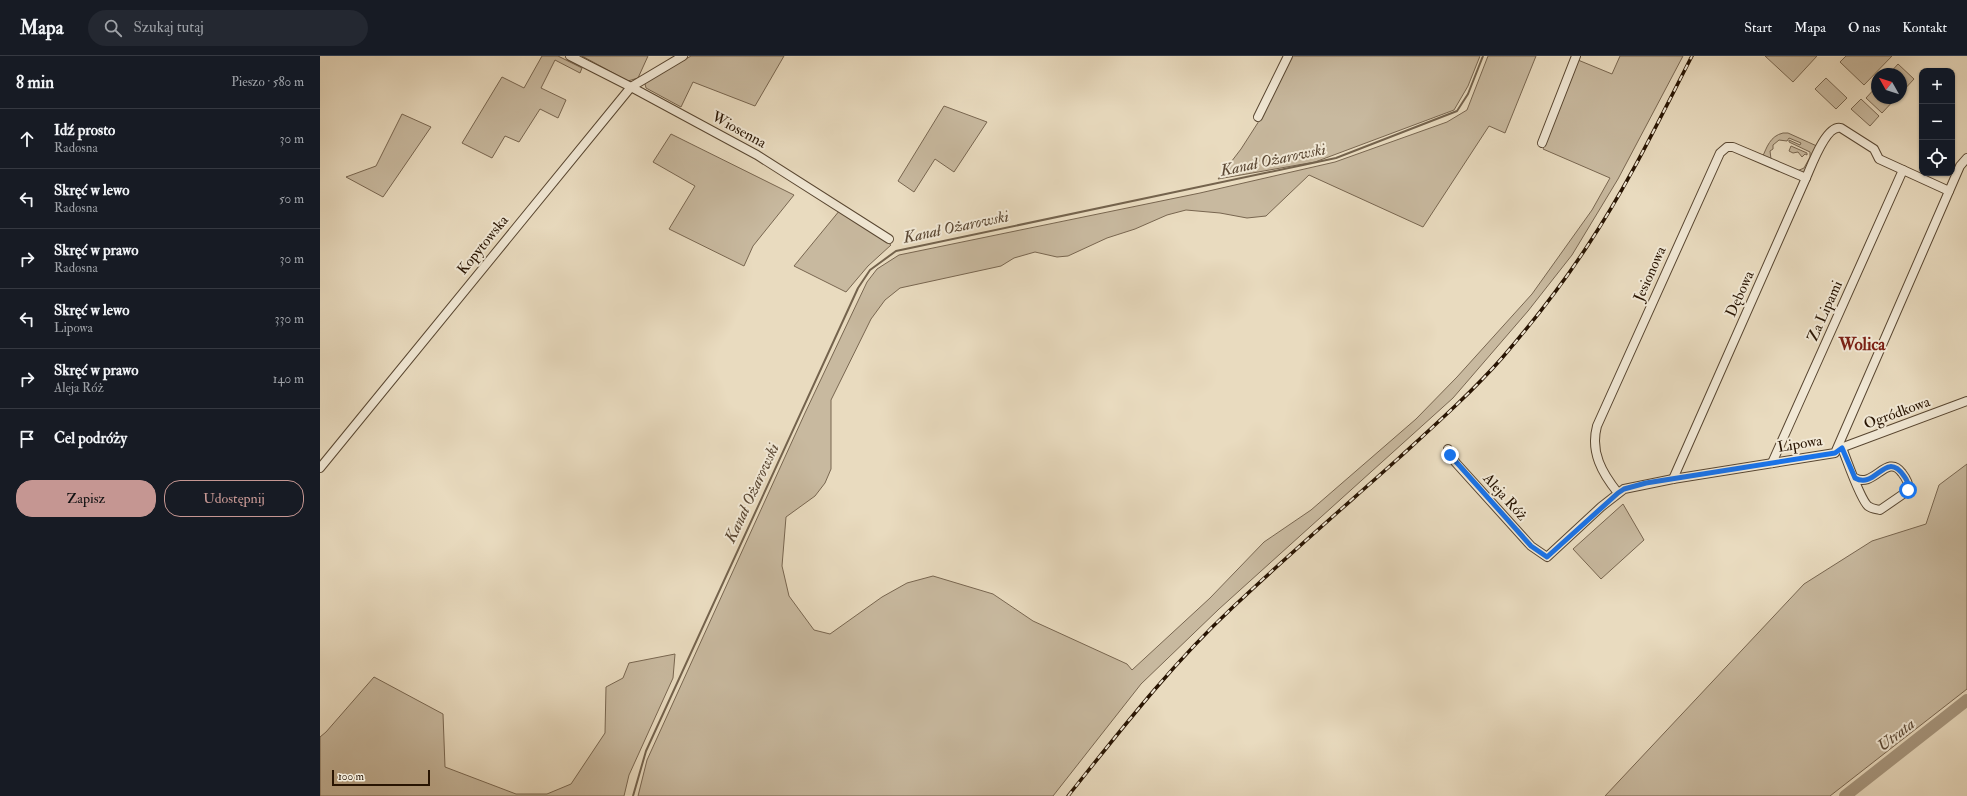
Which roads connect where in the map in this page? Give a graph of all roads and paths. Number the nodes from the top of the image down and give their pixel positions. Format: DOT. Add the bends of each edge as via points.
graph roads {
  1 [pos="570,56"];
  2 [pos="683,56"];
  3 [pos="1288,56"];
  4 [pos="1576,56"];
  5 [pos="631,87"];
  6 [pos="1258,117"];
  7 [pos="1542,143"];
  8 [pos="1967,158"];
  9 [pos="1903,170"];
  10 [pos="1806,178"];
  11 [pos="1950,191"];
  12 [pos="889,239"];
  13 [pos="1967,402"];
  14 [pos="1448,449"];
  15 [pos="1839,449"];
  16 [pos="1772,462"];
  17 [pos="320,468"];
  18 [pos="1855,478"];
  19 [pos="1673,479"];
  20 [pos="1618,493"];
  21 [pos="1547,557"];
  1 -- 5 [label="street, Wiosenna"];
  2 -- 5 [label="street, Kopytowska"];
  3 -- 6 [label="street"];
  4 -- 7 [label="street"];
  5 -- 12 [label="street, Wiosenna" via="757,155"];
  5 -- 17 [label="street, Kopytowska"];
  8 -- 11 [label="street, Lipowa" via="1960,166"];
  9 -- 10 [label="street, Dębowa" via="1879,159 1874,149 1838,127 1826,136"];
  9 -- 11 [label="street"];
  9 -- 16 [label="street, Za Lipami"];
  10 -- 19 [label="street, Dębowa"];
  10 -- 20 [label="street, Jesionowa" via="1733,147 1728,147 1720,153 1597,426 1594,444 1596,454 1608,480"];
  11 -- 15 [label="street, Lipowa" via="1889,325"];
  13 -- 15 [label="street, Ogródkowa"];
  14 -- 21 [label="street, Aleja Róż" via="1456,463 1531,546"];
  15 -- 16 [label="street, Lipowa" via="1835,453"];
  15 -- 18 [label="street"];
  16 -- 19 [label="street, Lipowa"];
  18 -- 18 [label="street" via="1866,503 1874,509 1880,510 1908,490 1906,479 1894,466 1884,469 1868,480 1859,481"];
  19 -- 20 [label="street, Lipowa" via="1624,489"];
  20 -- 21 [label="street, Lipowa"];
}
